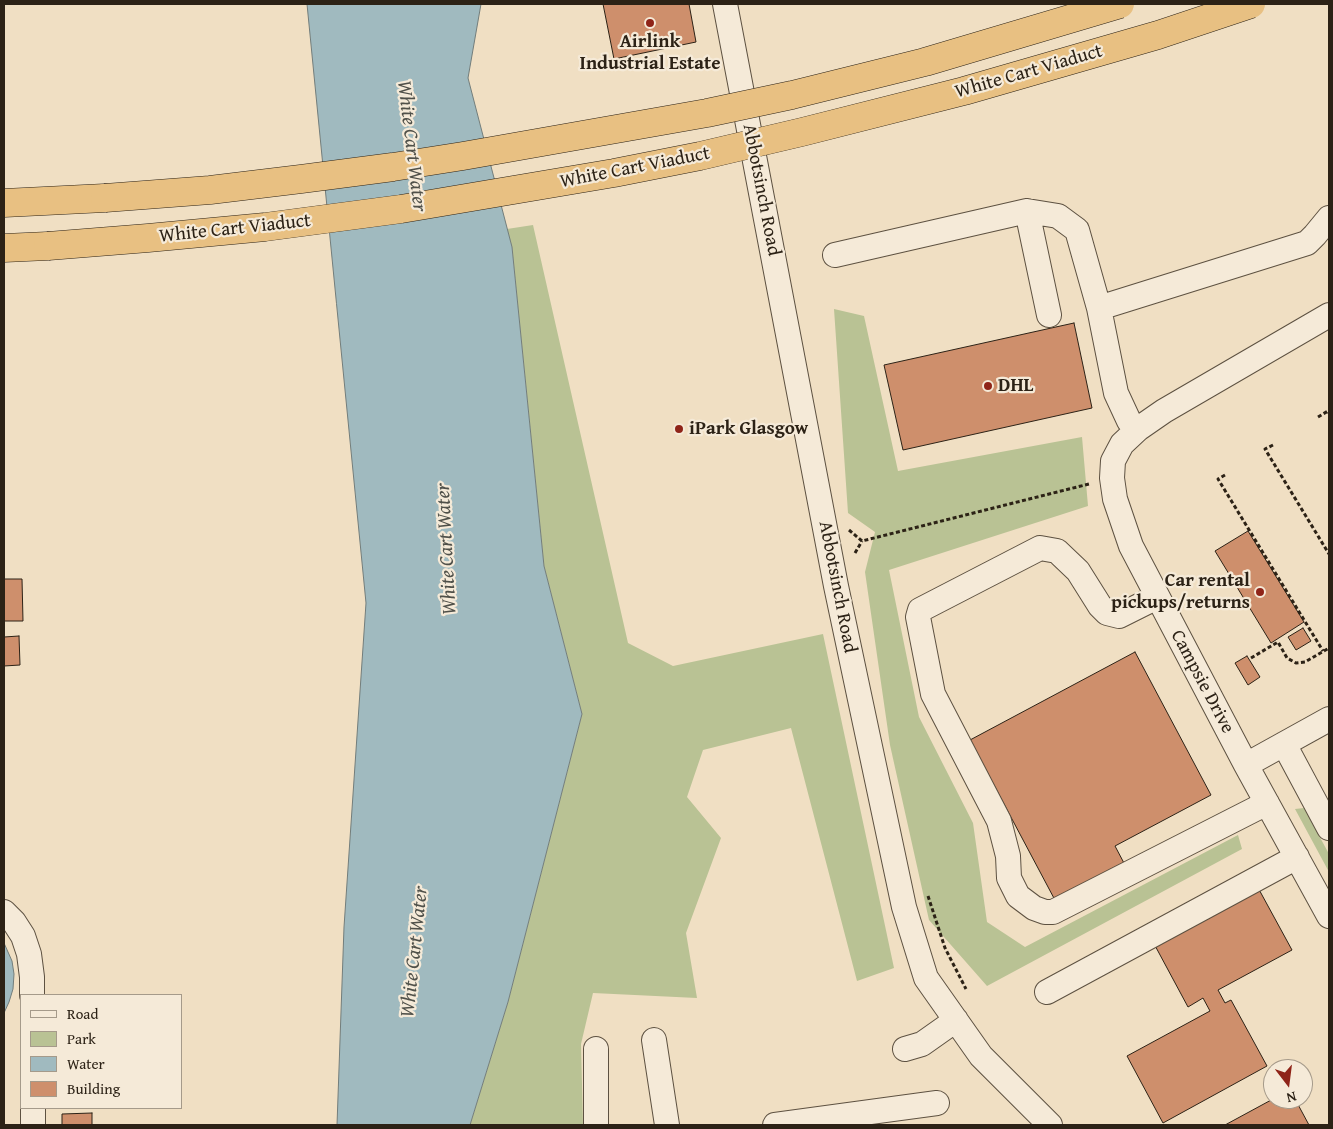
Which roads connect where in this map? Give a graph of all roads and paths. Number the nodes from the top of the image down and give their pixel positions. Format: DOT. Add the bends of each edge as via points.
graph roads {
  1 [pos="725,4"];
  2 [pos="1120,4"];
  3 [pos="1251,4"];
  4 [pos="4,203"];
  5 [pos="1027,211"];
  6 [pos="1329,218"];
  7 [pos="4,248"];
  8 [pos="835,255"];
  9 [pos="1099,308"];
  10 [pos="1048,315"];
  11 [pos="1329,315"];
  12 [pos="1329,414"];
  13 [pos="1318,417"];
  14 [pos="1138,429"];
  15 [pos="1273,445"];
  16 [pos="1225,475"];
  17 [pos="1112,478"];
  18 [pos="821,507"];
  19 [pos="1329,554"];
  20 [pos="1157,596"];
  21 [pos="1329,648"];
  22 [pos="1323,652"];
  23 [pos="1252,658"];
  24 [pos="1329,719"];
  25 [pos="1284,744"];
  26 [pos="1246,765"];
  27 [pos="1267,803"];
  28 [pos="1329,828"];
  29 [pos="1297,856"];
  30 [pos="926,888"];
  31 [pos="4,912"];
  32 [pos="1329,916"];
  33 [pos="1047,992"];
  34 [pos="32,994"];
  35 [pos="969,996"];
  36 [pos="956,1020"];
  37 [pos="654,1040"];
  38 [pos="596,1048"];
  39 [pos="905,1049"];
  40 [pos="937,1103"];
  41 [pos="33,1109"];
  42 [pos="33,1125"];
  43 [pos="596,1125"];
  44 [pos="668,1125"];
  45 [pos="775,1125"];
  46 [pos="1050,1125"];
  1 -- 18 [label="street, Abbotsinch Road"];
  2 -- 4 [label="highway, White Cart Viaduct, bridge" via="925,62 707,114 301,180 105,198"];
  3 -- 7 [label="highway, White Cart Viaduct, bridge" via="1158,35 964,91 614,174 401,210 265,227"];
  5 -- 8 [label="street"];
  5 -- 9 [label="street" via="1058,216 1077,230"];
  5 -- 10 [label="street"];
  6 -- 9 [label="street" via="1306,242"];
  9 -- 14 [label="street" via="1116,393 1129,421"];
  11 -- 14 [label="street, Campsie Drive"];
  12 -- 13 [label="path" via="1328,411"];
  14 -- 17 [label="street, Campsie Drive" via="1122,444 1113,461"];
  15 -- 19 [label="path" via="1265,449"];
  16 -- 22 [label="path" via="1218,479"];
  17 -- 18 [label="path" via="862,541"];
  17 -- 20 [label="street, Campsie Drive" via="1114,500 1131,546"];
  18 -- 36 [label="street, Abbotsinch Road" via="904,907 926,978"];
  20 -- 26 [label="street, Campsie Drive"];
  20 -- 27 [label="street" via="1119,616 1107,613 1078,571 1057,551 1040,548 920,610 918,617 933,694 999,821 1008,856 1009,878 1018,896 1034,908 1053,912"];
  21 -- 22 [label="path"];
  22 -- 23 [label="path" via="1305,662 1296,662 1287,658 1278,642"];
  24 -- 25 [label="street"];
  25 -- 26 [label="street"];
  25 -- 28 [label="street"];
  26 -- 27 [label="street, Campsie Drive"];
  27 -- 29 [label="street, Campsie Drive"];
  29 -- 32 [label="street, Campsie Drive"];
  29 -- 33 [label="street"];
  30 -- 35 [label="path" via="945,948"];
  31 -- 34 [label="street" via="23,936 29,954"];
  36 -- 39 [label="street" via="922,1044"];
  36 -- 46 [label="street, Abbotsinch Road" via="981,1056"];
  37 -- 44 [label="street"];
  38 -- 43 [label="street"];
  40 -- 45 [label="street"];
  41 -- 42 [label="street"];
}
